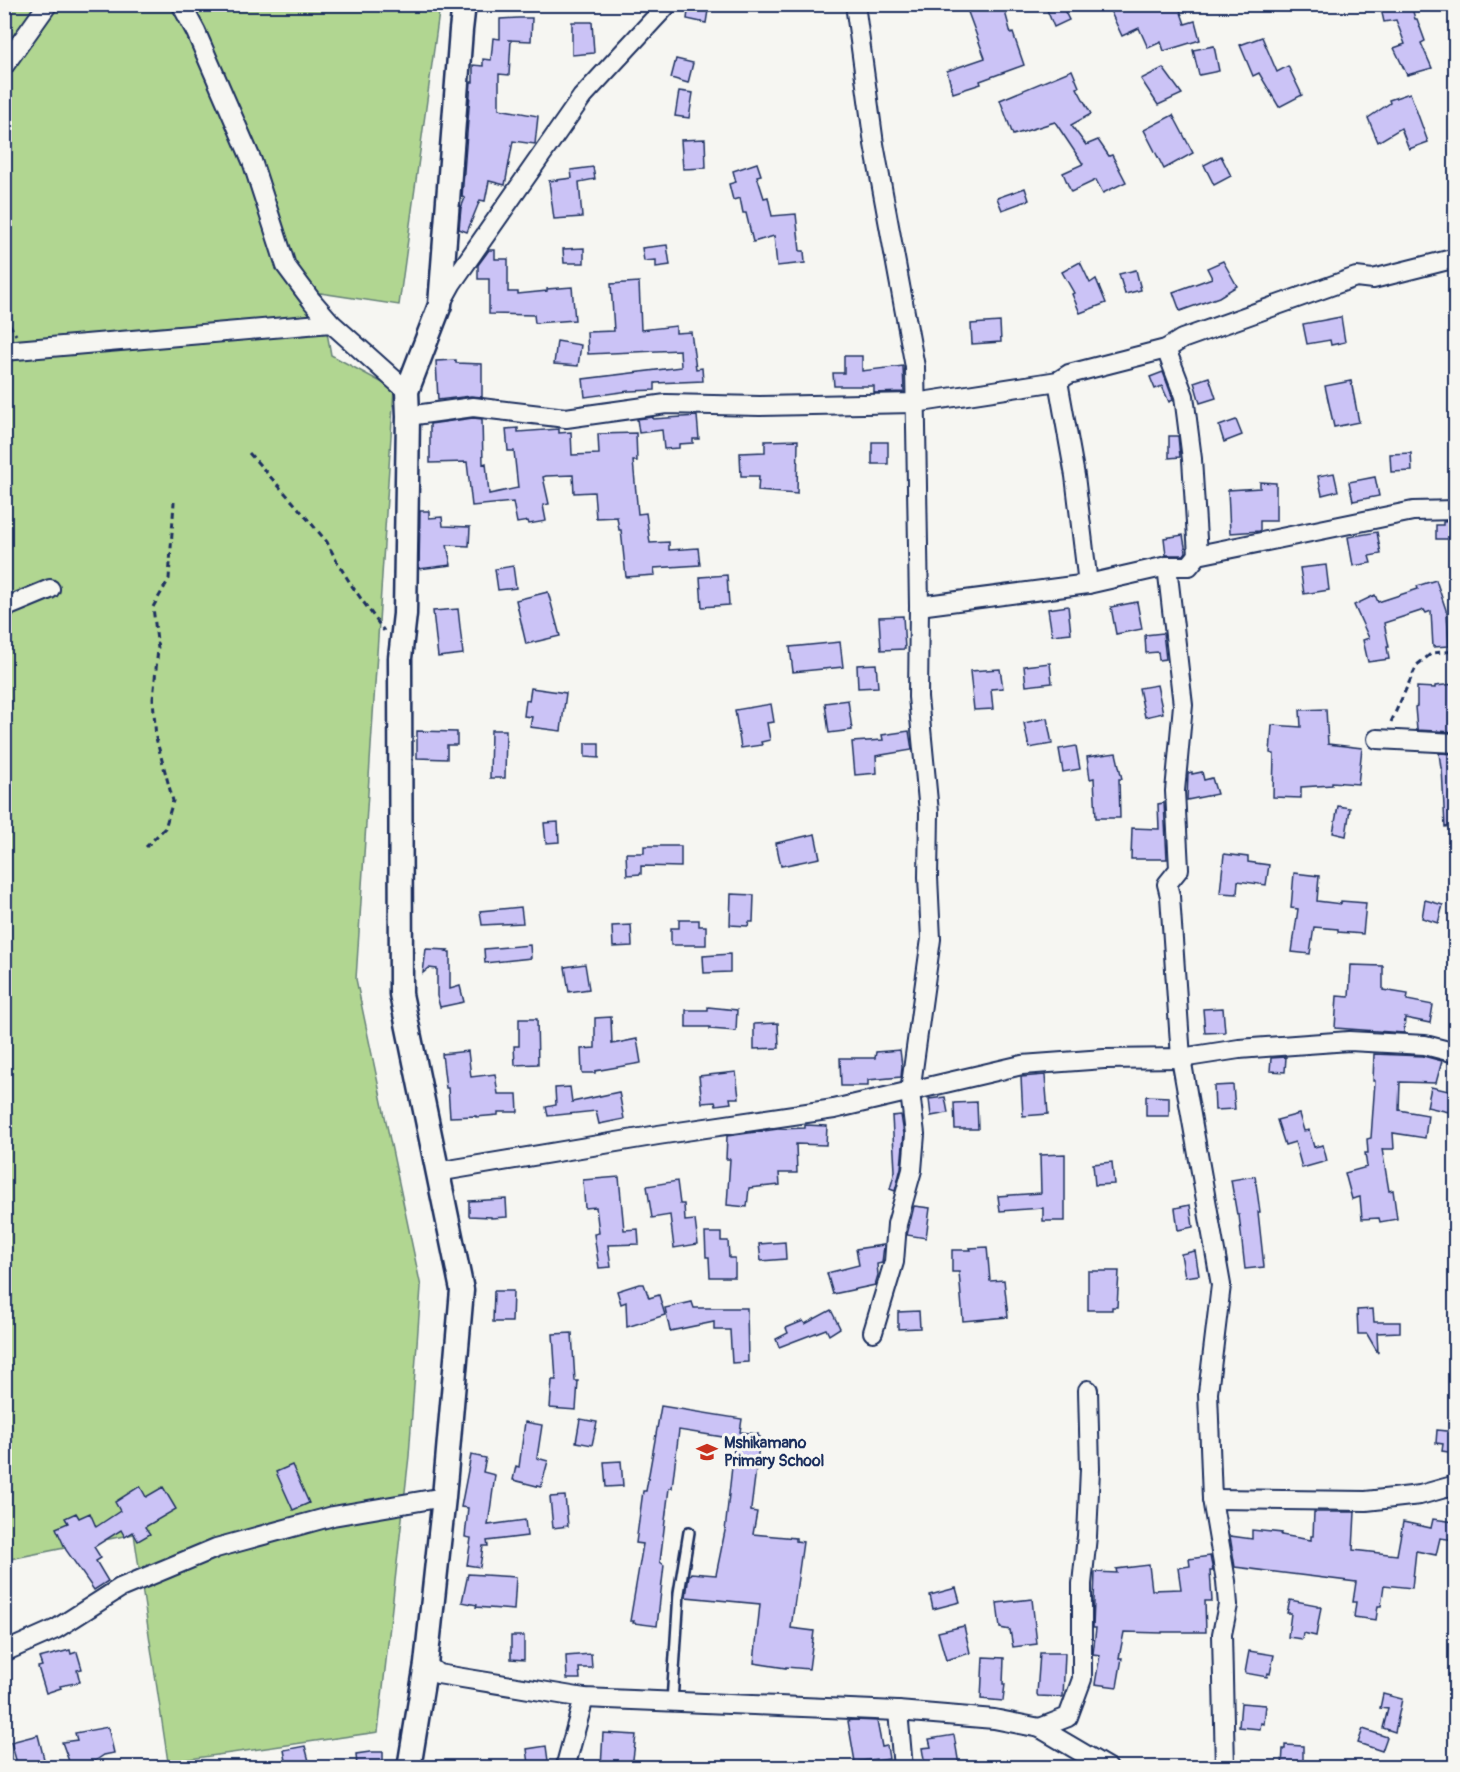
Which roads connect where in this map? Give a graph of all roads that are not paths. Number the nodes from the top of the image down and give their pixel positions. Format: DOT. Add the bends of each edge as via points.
graph roads {
  1 [pos="48,4"];
  2 [pos="181,4"];
  3 [pos="464,4"];
  4 [pos="668,4"];
  5 [pos="855,4"];
  6 [pos="4,66"];
  7 [pos="1455,258"];
  8 [pos="440,305"];
  9 [pos="331,323"];
  10 [pos="1166,349"];
  11 [pos="4,351"];
  12 [pos="1058,381"];
  13 [pos="407,391"];
  14 [pos="915,403"];
  15 [pos="408,416"];
  16 [pos="1455,510"];
  17 [pos="1198,555"];
  18 [pos="1167,566"];
  19 [pos="1088,584"];
  20 [pos="50,589"];
  21 [pos="920,606"];
  22 [pos="4,608"];
  23 [pos="1380,739"];
  24 [pos="1455,743"];
  25 [pos="1455,1053"];
  26 [pos="1181,1058"];
  27 [pos="910,1092"];
  28 [pos="437,1172"];
  29 [pos="873,1332"];
  30 [pos="1088,1390"];
  31 [pos="1455,1485"];
  32 [pos="444,1497"];
  33 [pos="1212,1498"];
  34 [pos="689,1532"];
  35 [pos="4,1652"];
  36 [pos="426,1664"];
  37 [pos="584,1698"];
  38 [pos="672,1702"];
  39 [pos="898,1712"];
  40 [pos="1040,1728"];
  41 [pos="409,1767"];
  42 [pos="565,1767"];
  43 [pos="903,1767"];
  44 [pos="1108,1767"];
  45 [pos="1225,1767"];
  1 -- 6 [label="street"];
  2 -- 9 [label="street" via="252,161 286,266"];
  3 -- 8 [label="street"];
  4 -- 8 [label="street" via="582,97"];
  5 -- 14 [label="street" via="874,144 915,367"];
  7 -- 10 [label="street" via="1372,279 1356,277 1182,339"];
  8 -- 13 [label="street"];
  9 -- 11 [label="street"];
  9 -- 13 [label="street"];
  10 -- 12 [label="street" via="1069,374"];
  10 -- 17 [label="street" via="1184,396"];
  12 -- 14 [label="street"];
  12 -- 19 [label="street"];
  13 -- 15 [label="street"];
  14 -- 15 [label="street" via="666,404 566,418 473,407"];
  14 -- 21 [label="street"];
  15 -- 28 [label="street" via="405,614 400,658 400,994"];
  16 -- 17 [label="street" via="1413,511"];
  17 -- 18 [label="street" via="1189,566"];
  18 -- 19 [label="street"];
  18 -- 26 [label="street" via="1183,705 1175,791 1179,869 1167,884"];
  19 -- 21 [label="street"];
  20 -- 22 [label="street"];
  21 -- 27 [label="street" via="918,697 929,812 931,939"];
  23 -- 24 [label="street"];
  25 -- 26 [label="street" via="1425,1045 1349,1041 1239,1049"];
  26 -- 27 [label="street" via="1022,1065"];
  26 -- 33 [label="street" via="1221,1285 1208,1393"];
  27 -- 28 [label="street" via="834,1109"];
  27 -- 29 [label="street" via="915,1134 912,1170 897,1224 894,1262"];
  28 -- 32 [label="street" via="462,1290"];
  30 -- 40 [label="street" via="1090,1469 1082,1584 1082,1679 1068,1717"];
  31 -- 33 [label="street" via="1420,1495 1366,1501"];
  32 -- 35 [label="street" via="333,1516 216,1548 120,1588 56,1629"];
  32 -- 36 [label="street"];
  33 -- 45 [label="street" via="1228,1605 1222,1634"];
  34 -- 38 [label="lane" via="679,1593"];
  36 -- 37 [label="street" via="438,1674"];
  36 -- 41 [label="street"];
  37 -- 38 [label="street"];
  37 -- 42 [label="street"];
  38 -- 39 [label="street"];
  39 -- 40 [label="street" via="994,1719"];
  39 -- 43 [label="street"];
  40 -- 44 [label="street"];
}
